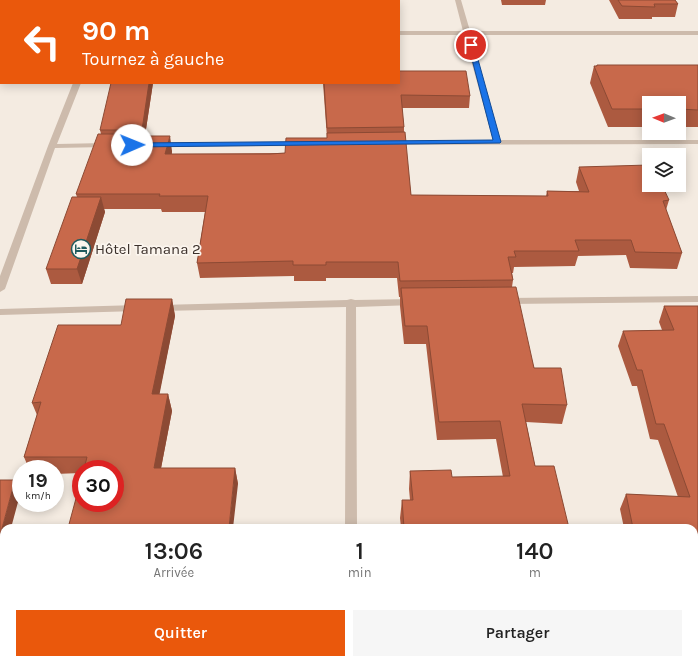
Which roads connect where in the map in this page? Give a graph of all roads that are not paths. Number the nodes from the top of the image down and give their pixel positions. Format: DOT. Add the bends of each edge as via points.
graph roads {
  1 [pos="458,0"];
  2 [pos="467,32"];
  3 [pos="400,33"];
  4 [pos="698,33"];
  5 [pos="77,84"];
  6 [pos="497,142"];
  7 [pos="698,142"];
  8 [pos="386,143"];
  9 [pos="306,144"];
  10 [pos="116,145"];
  11 [pos="148,145"];
  12 [pos="52,146"];
  13 [pos="0,289"];
  14 [pos="698,299"];
  15 [pos="493,301"];
  16 [pos="351,302"];
  17 [pos="422,302"];
  18 [pos="0,312"];
  19 [pos="351,524"];
  1 -- 2 [label="street"];
  2 -- 3 [label="street"];
  2 -- 4 [label="street"];
  2 -- 6 [label="street"];
  5 -- 12 [label="street"];
  6 -- 7 [label="street"];
  6 -- 8 [label="street"];
  9 -- 11 [label="street"];
  10 -- 12 [label="street"];
  12 -- 13 [label="street"];
  14 -- 15 [label="street"];
  16 -- 17 [label="street"];
  16 -- 18 [label="street"];
  16 -- 19 [label="street"];
}
